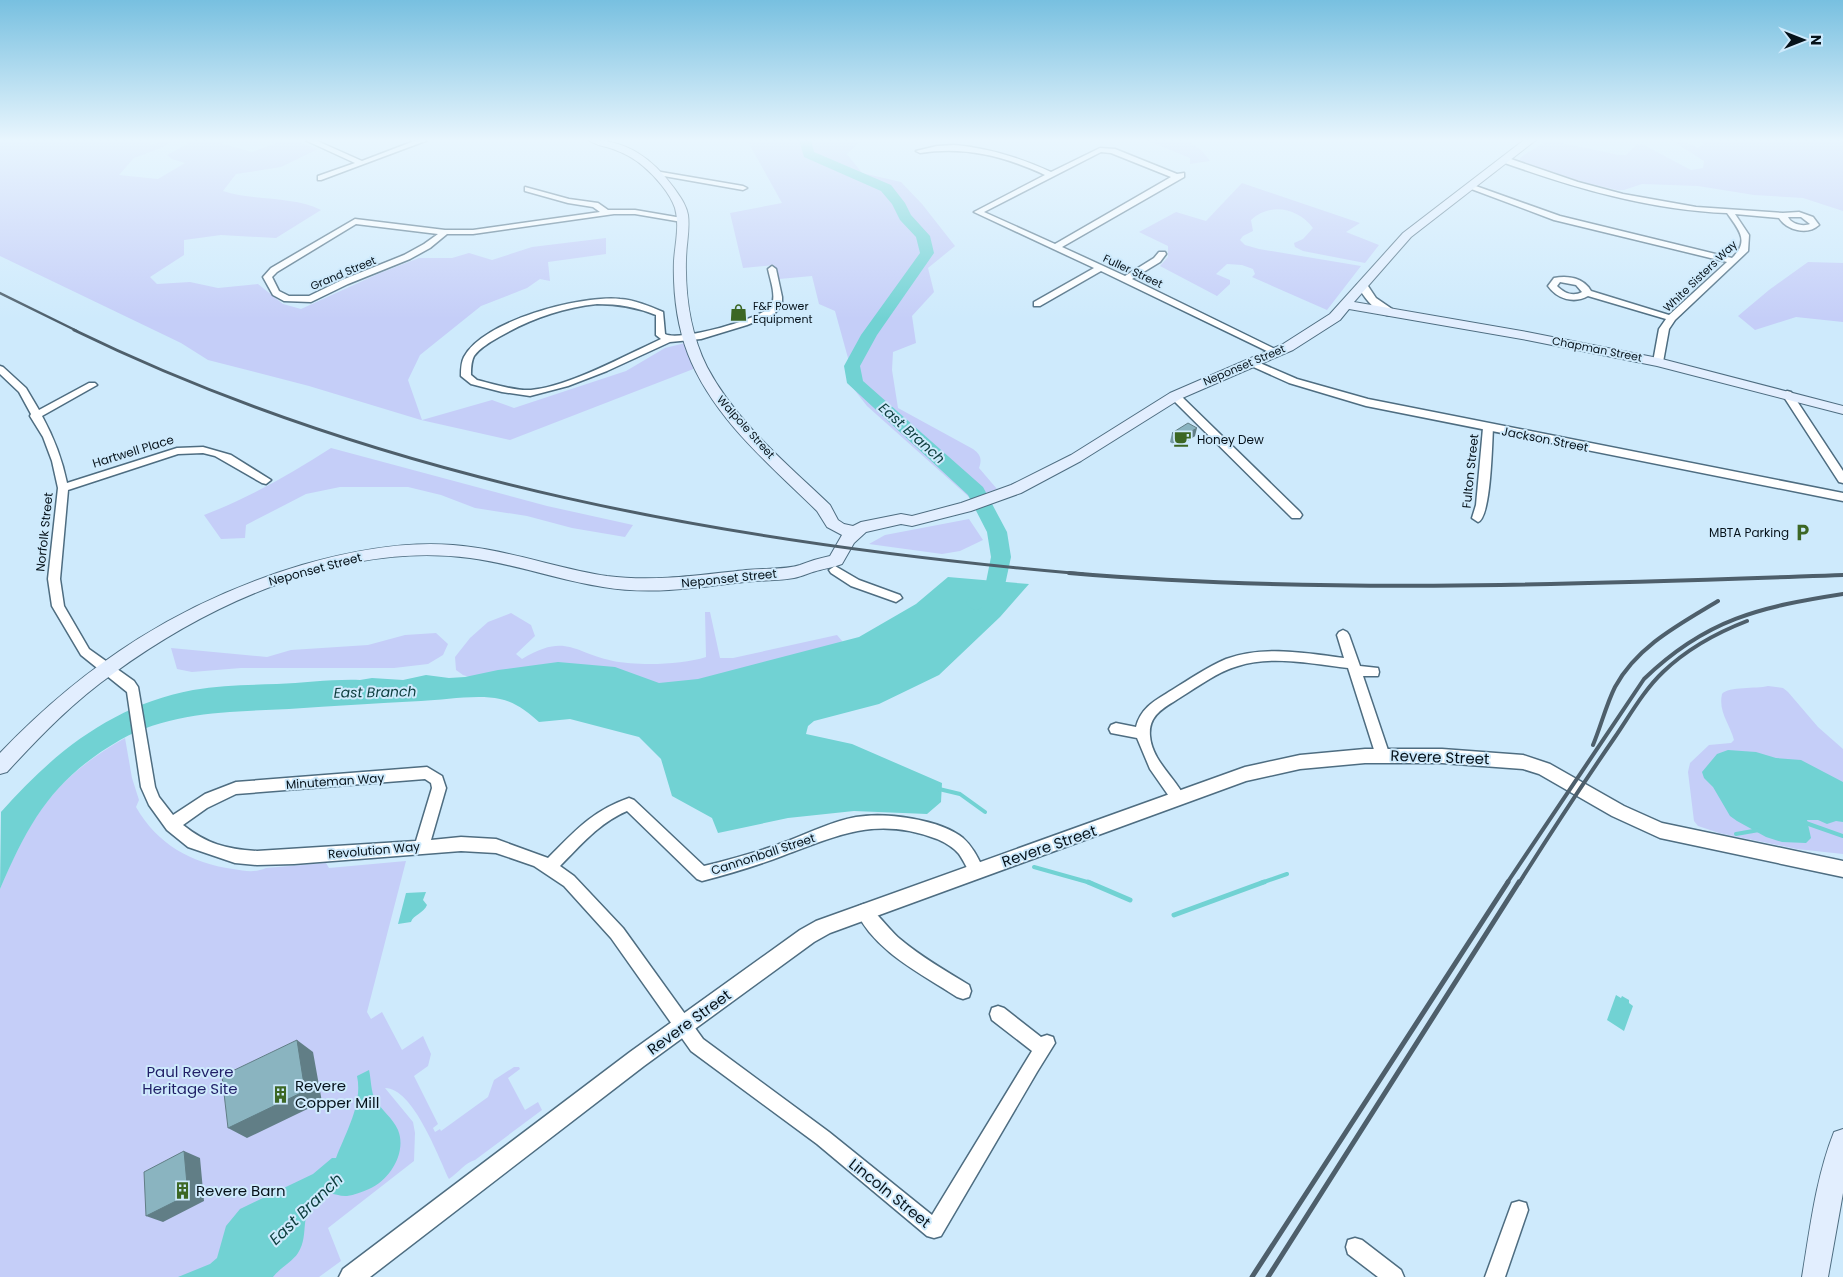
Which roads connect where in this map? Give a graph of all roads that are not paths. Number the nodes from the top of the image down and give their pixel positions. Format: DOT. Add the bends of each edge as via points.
graph roads {
  1 [pos="563,200"];
  2 [pos="676,200"];
  3 [pos="1002,200"];
  4 [pos="1138,200"];
  5 [pos="1453,200"];
  6 [pos="1505,200"];
  7 [pos="1645,200"];
  8 [pos="1729,211"];
  9 [pos="605,213"];
  10 [pos="1784,216"];
  11 [pos="682,220"];
  12 [pos="445,232"];
  13 [pos="1056,247"];
  14 [pos="1162,254"];
  15 [pos="1734,261"];
  16 [pos="1100,268"];
  17 [pos="772,269"];
  18 [pos="1125,279"];
  19 [pos="1362,286"];
  20 [pos="1587,293"];
  21 [pos="1037,304"];
  22 [pos="1347,305"];
  23 [pos="1391,313"];
  24 [pos="1671,318"];
  25 [pos="690,338"];
  26 [pos="668,340"];
  27 [pos="1276,352"];
  28 [pos="1658,362"];
  29 [pos="1253,363"];
  30 [pos="0,369"];
  31 [pos="92,385"];
  32 [pos="1787,394"];
  33 [pos="1175,396"];
  34 [pos="1843,410"];
  35 [pos="35,416"];
  36 [pos="1488,428"];
  37 [pos="266,480"];
  38 [pos="1843,480"];
  39 [pos="63,488"];
  40 [pos="1843,498"];
  41 [pos="1296,514"];
  42 [pos="1478,518"];
  43 [pos="854,535"];
  44 [pos="805,569"];
  45 [pos="835,570"];
  46 [pos="896,598"];
  47 [pos="1343,634"];
  48 [pos="1354,667"];
  49 [pos="106,668"];
  50 [pos="1373,672"];
  51 [pos="1116,728"];
  52 [pos="1143,734"];
  53 [pos="1383,756"];
  54 [pos="0,766"];
  55 [pos="1178,798"];
  56 [pos="172,825"];
  57 [pos="422,846"];
  58 [pos="549,867"];
  59 [pos="1843,869"];
  60 [pos="977,871"];
  61 [pos="864,911"];
  62 [pos="963,991"];
  63 [pos="998,1014"];
  64 [pos="682,1026"];
  65 [pos="1843,1141"];
  66 [pos="1837,1191"];
  67 [pos="1519,1210"];
  68 [pos="1355,1246"];
  69 [pos="351,1277"];
  70 [pos="1394,1277"];
  71 [pos="1495,1277"];
  72 [pos="1815,1277"];
  1 -- 9 [label="street" via="595,205"];
  2 -- 11 [label="main road, Walpole Street"];
  3 -- 13 [label="street, Fuller Street" via="978,212"];
  4 -- 13 [label="street"];
  5 -- 19 [label="main road, Neponset Street" via="1407,235"];
  6 -- 15 [label="street" via="1557,218"];
  7 -- 8 [label="street"];
  8 -- 10 [label="street"];
  8 -- 15 [label="street, White Sisters Way" via="1741,227 1747,244"];
  9 -- 11 [label="street, Grand Street" via="636,212"];
  9 -- 12 [label="street, Grand Street" via="472,232"];
  11 -- 25 [label="main road, Walpole Street" via="682,297"];
  12 -- 12 [label="street, Grand Street" via="355,221 266,278 276,293 286,299 311,299 407,257"];
  13 -- 16 [label="street, Fuller Street"];
  14 -- 18 [label="street"];
  15 -- 24 [label="street, White Sisters Way"];
  16 -- 18 [label="street, Fuller Street"];
  16 -- 21 [label="street"];
  17 -- 25 [label="street" via="778,297 771,312"];
  18 -- 27 [label="street, Fuller Street"];
  19 -- 22 [label="main road, Neponset Street"];
  19 -- 23 [label="street" via="1372,300"];
  20 -- 24 [label="street"];
  22 -- 23 [label="main road, Chapman Street"];
  22 -- 27 [label="main road, Neponset Street" via="1331,322"];
  23 -- 28 [label="main road, Chapman Street"];
  24 -- 28 [label="street, White Sisters Way" via="1664,329"];
  25 -- 26 [label="street"];
  25 -- 43 [label="main road, Walpole Street" via="704,373 723,404 824,509 826,517 836,528"];
  26 -- 26 [label="street" via="660,335 660,314 650,308 610,301 577,304 538,315 499,332 471,354 466,376 474,382 502,389 538,391 604,369"];
  27 -- 29 [label="main road, Neponset Street"];
  28 -- 32 [label="main road, Chapman Street"];
  29 -- 33 [label="main road, Neponset Street"];
  29 -- 36 [label="street, Jackson Street" via="1293,381 1348,398"];
  30 -- 35 [label="street, Norfolk Street" via="23,390"];
  31 -- 35 [label="street"];
  32 -- 34 [label="main road, Chapman Street"];
  32 -- 38 [label="street"];
  33 -- 41 [label="street"];
  33 -- 43 [label="main road, Neponset Street" via="1042,478 965,507 912,520 907,526 870,535"];
  35 -- 39 [label="street, Norfolk Street" via="48,437"];
  36 -- 40 [label="street, Jackson Street"];
  36 -- 42 [label="street, Fulton Street" via="1482,505"];
  37 -- 39 [label="street, Hartwell Place" via="218,453 177,451"];
  39 -- 49 [label="street, Norfolk Street" via="54,578 58,606 85,652"];
  43 -- 44 [label="main road, Neponset Street" via="836,560"];
  43 -- 45 [label="main road" via="844,564"];
  44 -- 45 [label="main road, Neponset Street" via="813,572"];
  44 -- 49 [label="main road, Neponset Street" via="647,585 600,580 488,555 444,550 364,556 301,570 244,590 180,621"];
  45 -- 46 [label="street" via="855,583"];
  47 -- 48 [label="street"];
  48 -- 50 [label="street"];
  48 -- 52 [label="street" via="1306,658 1242,659 1226,665 1152,709 1144,721"];
  48 -- 53 [label="street"];
  49 -- 54 [label="main road, Neponset Street" via="50,716"];
  49 -- 56 [label="street, Revolution Way" via="129,685 135,699 148,786 154,801"];
  51 -- 52 [label="street"];
  52 -- 55 [label="street" via="1149,755"];
  53 -- 55 [label="street, Revere Street" via="1278,765"];
  53 -- 59 [label="street, Revere Street" via="1442,756 1523,762 1544,769 1618,812 1660,830"];
  55 -- 60 [label="street, Revere Street"];
  56 -- 57 [label="street, Revolution Way" via="204,847 257,858 294,858"];
  56 -- 57 [label="street, Minuteman Way" via="217,794 236,788 427,773 438,780 439,788"];
  57 -- 58 [label="street, Revolution Way" via="496,846"];
  58 -- 60 [label="street, Cannonball Street" via="592,824 629,804 702,874 866,822 892,823 943,834 956,841 968,854"];
  58 -- 64 [label="street, Revolution Way" via="569,881 617,933"];
  60 -- 61 [label="street, Revere Street"];
  61 -- 62 [label="street" via="872,925 904,953"];
  61 -- 64 [label="street, Revere Street" via="807,936"];
  63 -- 64 [label="street, Lincoln Street" via="1045,1045 934,1229 823,1138 697,1046"];
  64 -- 69 [label="street, Revere Street"];
  65 -- 66 [label="main road"];
  66 -- 72 [label="main road"];
  67 -- 71 [label="street"];
  68 -- 70 [label="street"];
}
